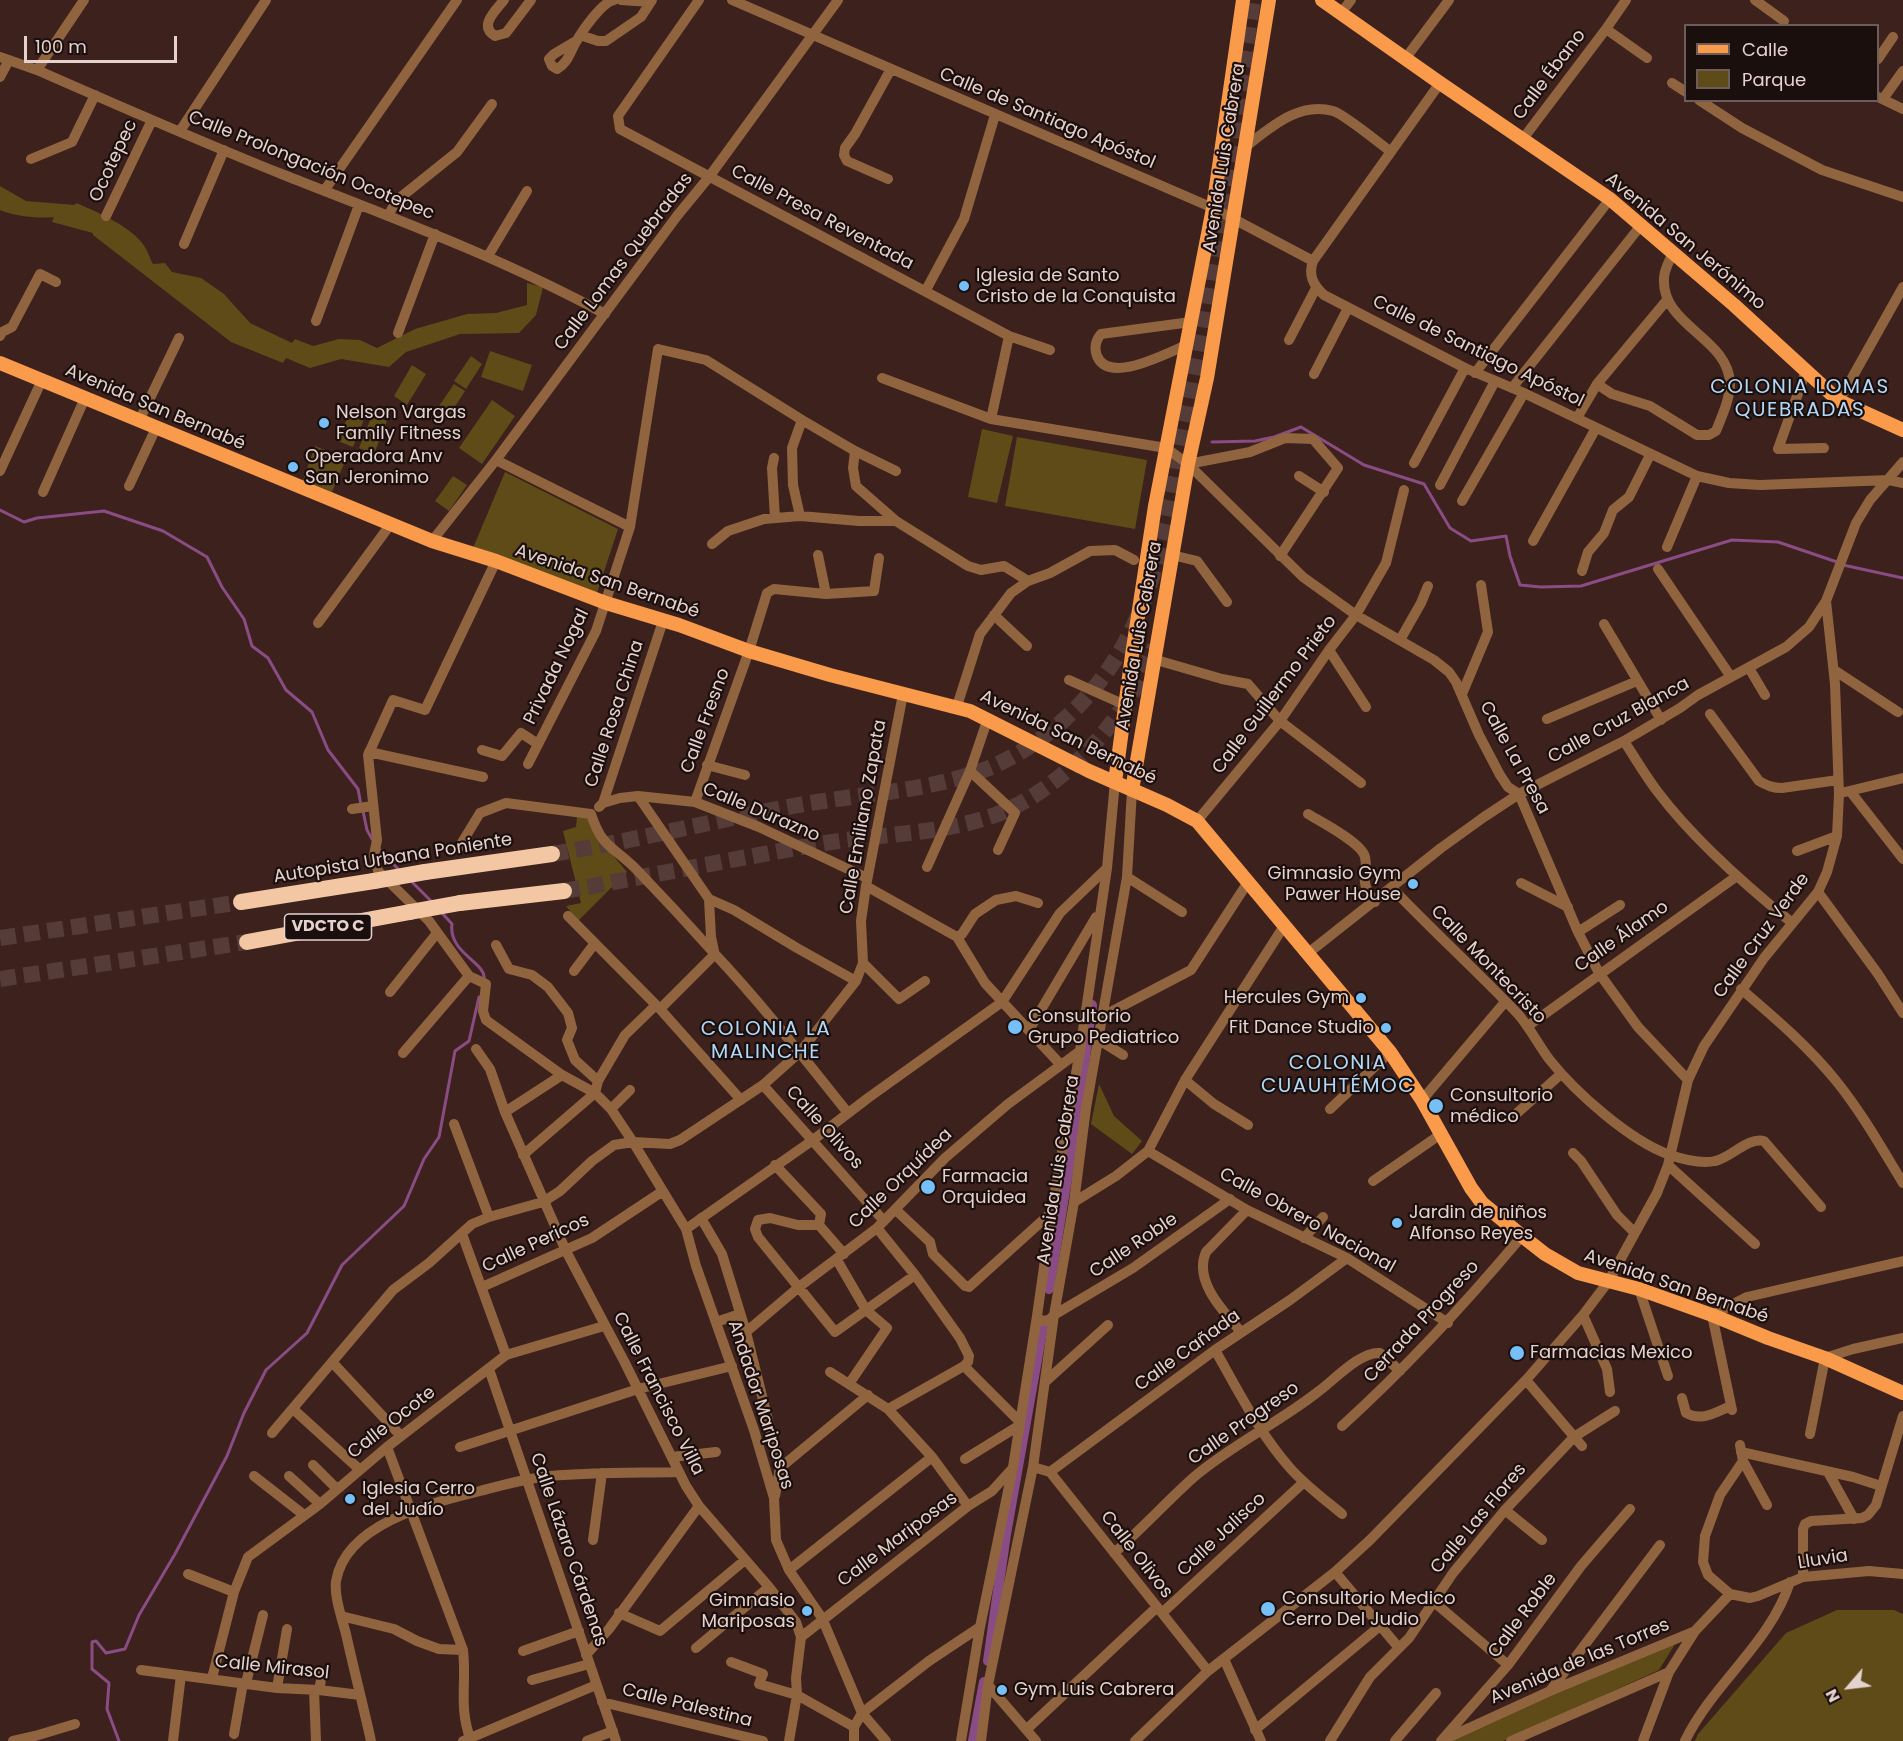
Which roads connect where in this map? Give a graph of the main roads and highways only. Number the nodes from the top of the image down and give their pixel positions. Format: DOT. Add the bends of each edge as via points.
graph roads {
  1 [pos="1243,0"];
  2 [pos="1269,0"];
  3 [pos="1323,0"];
  4 [pos="0,363"];
  5 [pos="1903,430"];
  6 [pos="1115,782"];
  7 [pos="1132,790"];
  8 [pos="552,854"];
  9 [pos="564,891"];
  10 [pos="241,902"];
  11 [pos="247,942"];
  12 [pos="1903,1393"];
  1 -- 6 [label="main road, Avenida Luis Cabrera" via="1213,208 1155,506"];
  2 -- 7 [label="main road, Avenida Luis Cabrera" via="1207,378 1188,464"];
  3 -- 5 [label="main road, Avenida San Jerónimo" via="1610,200 1839,401"];
  4 -- 6 [label="main road, Avenida San Bernabé" via="432,541 749,651 957,706"];
  6 -- 7 [label="main road, Avenida San Bernabé"];
  7 -- 12 [label="main road, Avenida San Bernabé" via="1197,821 1390,1052 1482,1203 1545,1254 1578,1273 1713,1315"];
  8 -- 10 [label="highway, Autopista Urbana Poniente / VDCTO C, bridge"];
  9 -- 11 [label="highway, VDCTO C, bridge" via="460,903"];
}
